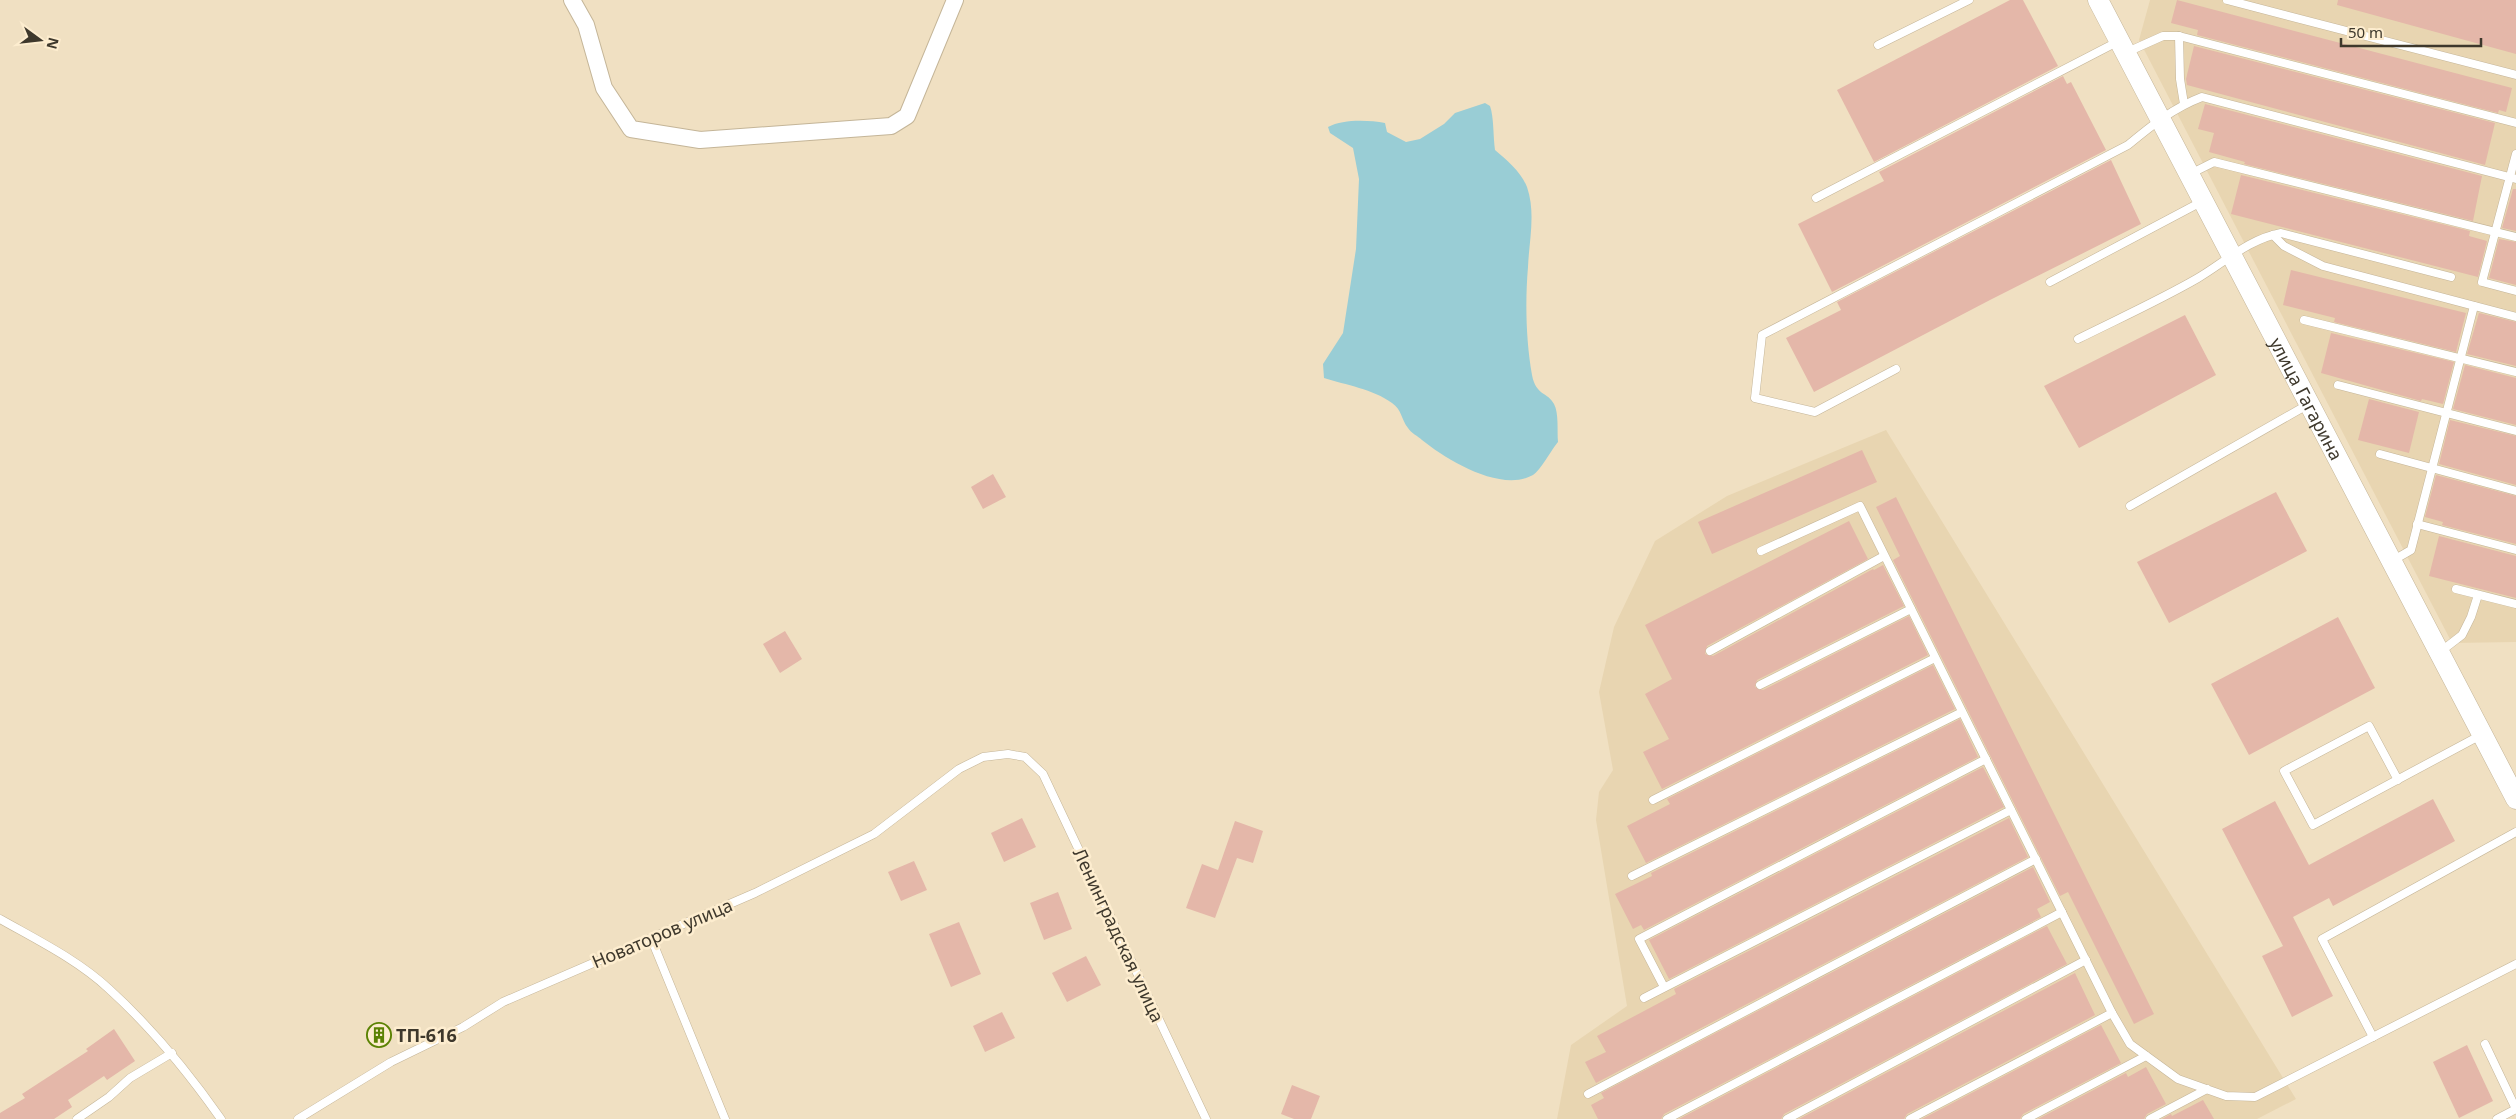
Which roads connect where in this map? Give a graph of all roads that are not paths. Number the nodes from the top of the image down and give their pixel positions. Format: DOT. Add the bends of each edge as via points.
graph roads {
  1 [pos="572,0"];
  2 [pos="955,0"];
  3 [pos="1969,0"];
  4 [pos="2098,0"];
  5 [pos="2227,0"];
  6 [pos="2179,36"];
  7 [pos="1878,45"];
  8 [pos="2122,47"];
  9 [pos="2516,75"];
  10 [pos="2184,104"];
  11 [pos="2160,119"];
  12 [pos="2516,123"];
  13 [pos="2516,154"];
  14 [pos="2189,174"];
  15 [pos="2513,178"];
  16 [pos="1816,198"];
  17 [pos="2203,201"];
  18 [pos="2496,232"];
  19 [pos="2273,235"];
  20 [pos="2516,237"];
  21 [pos="2231,254"];
  22 [pos="2451,277"];
  23 [pos="2050,282"];
  24 [pos="2516,291"];
  25 [pos="2474,306"];
  26 [pos="2516,317"];
  27 [pos="2304,320"];
  28 [pos="2078,339"];
  29 [pos="2460,358"];
  30 [pos="1896,369"];
  31 [pos="2516,372"];
  32 [pos="2338,385"];
  33 [pos="2309,404"];
  34 [pos="2446,413"];
  35 [pos="2516,431"];
  36 [pos="2380,454"];
  37 [pos="2431,469"];
  38 [pos="2516,491"];
  39 [pos="2130,506"];
  40 [pos="2417,524"];
  41 [pos="2516,550"];
  42 [pos="1760,552"];
  43 [pos="1884,556"];
  44 [pos="2392,561"];
  45 [pos="2456,589"];
  46 [pos="2478,594"];
  47 [pos="2516,604"];
  48 [pos="1911,609"];
  49 [pos="1710,651"];
  50 [pos="2440,652"];
  51 [pos="1935,658"];
  52 [pos="1760,685"];
  53 [pos="1962,712"];
  54 [pos="2482,734"];
  55 [pos="1025,757"];
  56 [pos="1986,759"];
  57 [pos="2398,780"];
  58 [pos="2516,798"];
  59 [pos="1653,800"];
  60 [pos="2011,810"];
  61 [pos="2516,832"];
  62 [pos="2036,859"];
  63 [pos="1632,876"];
  64 [pos="2062,912"];
  65 [pos="0,919"];
  66 [pos="650,938"];
  67 [pos="2086,960"];
  68 [pos="2516,964"];
  69 [pos="1664,987"];
  70 [pos="1644,998"];
  71 [pos="2112,1014"];
  72 [pos="2373,1037"];
  73 [pos="2485,1044"];
  74 [pos="172,1053"];
  75 [pos="2146,1056"];
  76 [pos="2207,1089"];
  77 [pos="1588,1094"];
  78 [pos="2516,1109"];
  79 [pos="77,1119"];
  80 [pos="221,1119"];
  81 [pos="298,1119"];
  82 [pos="725,1119"];
  83 [pos="1206,1119"];
  84 [pos="1667,1119"];
  85 [pos="1787,1119"];
  86 [pos="1910,1119"];
  87 [pos="2026,1119"];
  88 [pos="2150,1119"];
  89 [pos="2496,1119"];
  1 -- 2 [label="street" via="586,25 604,88 631,129 700,140 891,126 907,116"];
  3 -- 7 [label="lane"];
  4 -- 8 [label="street, улица Гагарина"];
  5 -- 9 [label="lane"];
  6 -- 8 [label="lane" via="2163,36"];
  6 -- 10 [label="lane"];
  6 -- 12 [label="lane"];
  8 -- 11 [label="street, улица Гагарина"];
  8 -- 16 [label="lane"];
  10 -- 11 [label="lane"];
  10 -- 15 [label="lane" via="2202,97"];
  11 -- 14 [label="street, улица Гагарина"];
  11 -- 30 [label="lane" via="2128,145 1762,334 1755,398 1815,412"];
  13 -- 15 [label="lane"];
  14 -- 17 [label="street, улица Гагарина"];
  14 -- 18 [label="lane" via="2214,162"];
  15 -- 18 [label="lane"];
  17 -- 21 [label="street, улица Гагарина"];
  17 -- 23 [label="lane"];
  18 -- 20 [label="lane"];
  18 -- 24 [label="lane" via="2482,282"];
  19 -- 21 [label="lane"];
  19 -- 22 [label="lane" via="2281,233"];
  19 -- 25 [label="lane" via="2284,246 2322,266"];
  21 -- 28 [label="lane" via="2199,278"];
  21 -- 33 [label="street, улица Гагарина"];
  25 -- 26 [label="lane"];
  25 -- 29 [label="lane"];
  27 -- 29 [label="lane"];
  29 -- 31 [label="lane"];
  29 -- 34 [label="lane"];
  32 -- 34 [label="lane"];
  33 -- 39 [label="lane"];
  33 -- 44 [label="street, улица Гагарина"];
  34 -- 35 [label="lane"];
  34 -- 37 [label="lane"];
  36 -- 37 [label="lane"];
  37 -- 38 [label="lane"];
  37 -- 40 [label="lane"];
  40 -- 41 [label="lane"];
  40 -- 44 [label="lane" via="2411,550"];
  42 -- 43 [label="lane" via="1860,506"];
  43 -- 48 [label="lane"];
  43 -- 49 [label="lane"];
  44 -- 50 [label="street, улица Гагарина"];
  45 -- 46 [label="lane"];
  46 -- 47 [label="lane"];
  46 -- 50 [label="lane" via="2462,635"];
  48 -- 51 [label="lane"];
  48 -- 52 [label="lane"];
  50 -- 54 [label="street, улица Гагарина"];
  51 -- 53 [label="lane"];
  51 -- 59 [label="lane"];
  53 -- 56 [label="lane"];
  53 -- 63 [label="lane"];
  54 -- 57 [label="lane"];
  54 -- 58 [label="street, улица Гагарина"];
  55 -- 66 [label="lane, Новаторов улица" via="1008,754 983,757 967,765 874,834 755,893"];
  55 -- 83 [label="lane, Ленинградская улица" via="1043,774"];
  56 -- 60 [label="lane"];
  56 -- 69 [label="lane" via="1639,939"];
  57 -- 57 [label="lane" via="2314,826 2284,771 2369,726"];
  60 -- 62 [label="lane"];
  60 -- 69 [label="lane"];
  61 -- 72 [label="lane" via="2322,940"];
  62 -- 64 [label="lane"];
  62 -- 77 [label="lane"];
  64 -- 67 [label="lane"];
  64 -- 84 [label="lane"];
  65 -- 74 [label="lane" via="52,948 108,988"];
  66 -- 81 [label="lane, Новаторов улица" via="504,1002 463,1027 391,1062"];
  66 -- 82 [label="lane"];
  67 -- 71 [label="lane"];
  67 -- 85 [label="lane"];
  68 -- 72 [label="lane"];
  69 -- 70 [label="lane"];
  71 -- 75 [label="lane" via="2130,1044"];
  71 -- 86 [label="lane"];
  72 -- 76 [label="lane" via="2255,1097 2226,1096"];
  73 -- 78 [label="lane"];
  74 -- 79 [label="lane" via="130,1078"];
  74 -- 80 [label="lane"];
  75 -- 76 [label="lane" via="2178,1079"];
  75 -- 87 [label="lane"];
  76 -- 88 [label="lane"];
  78 -- 89 [label="lane"];
}
